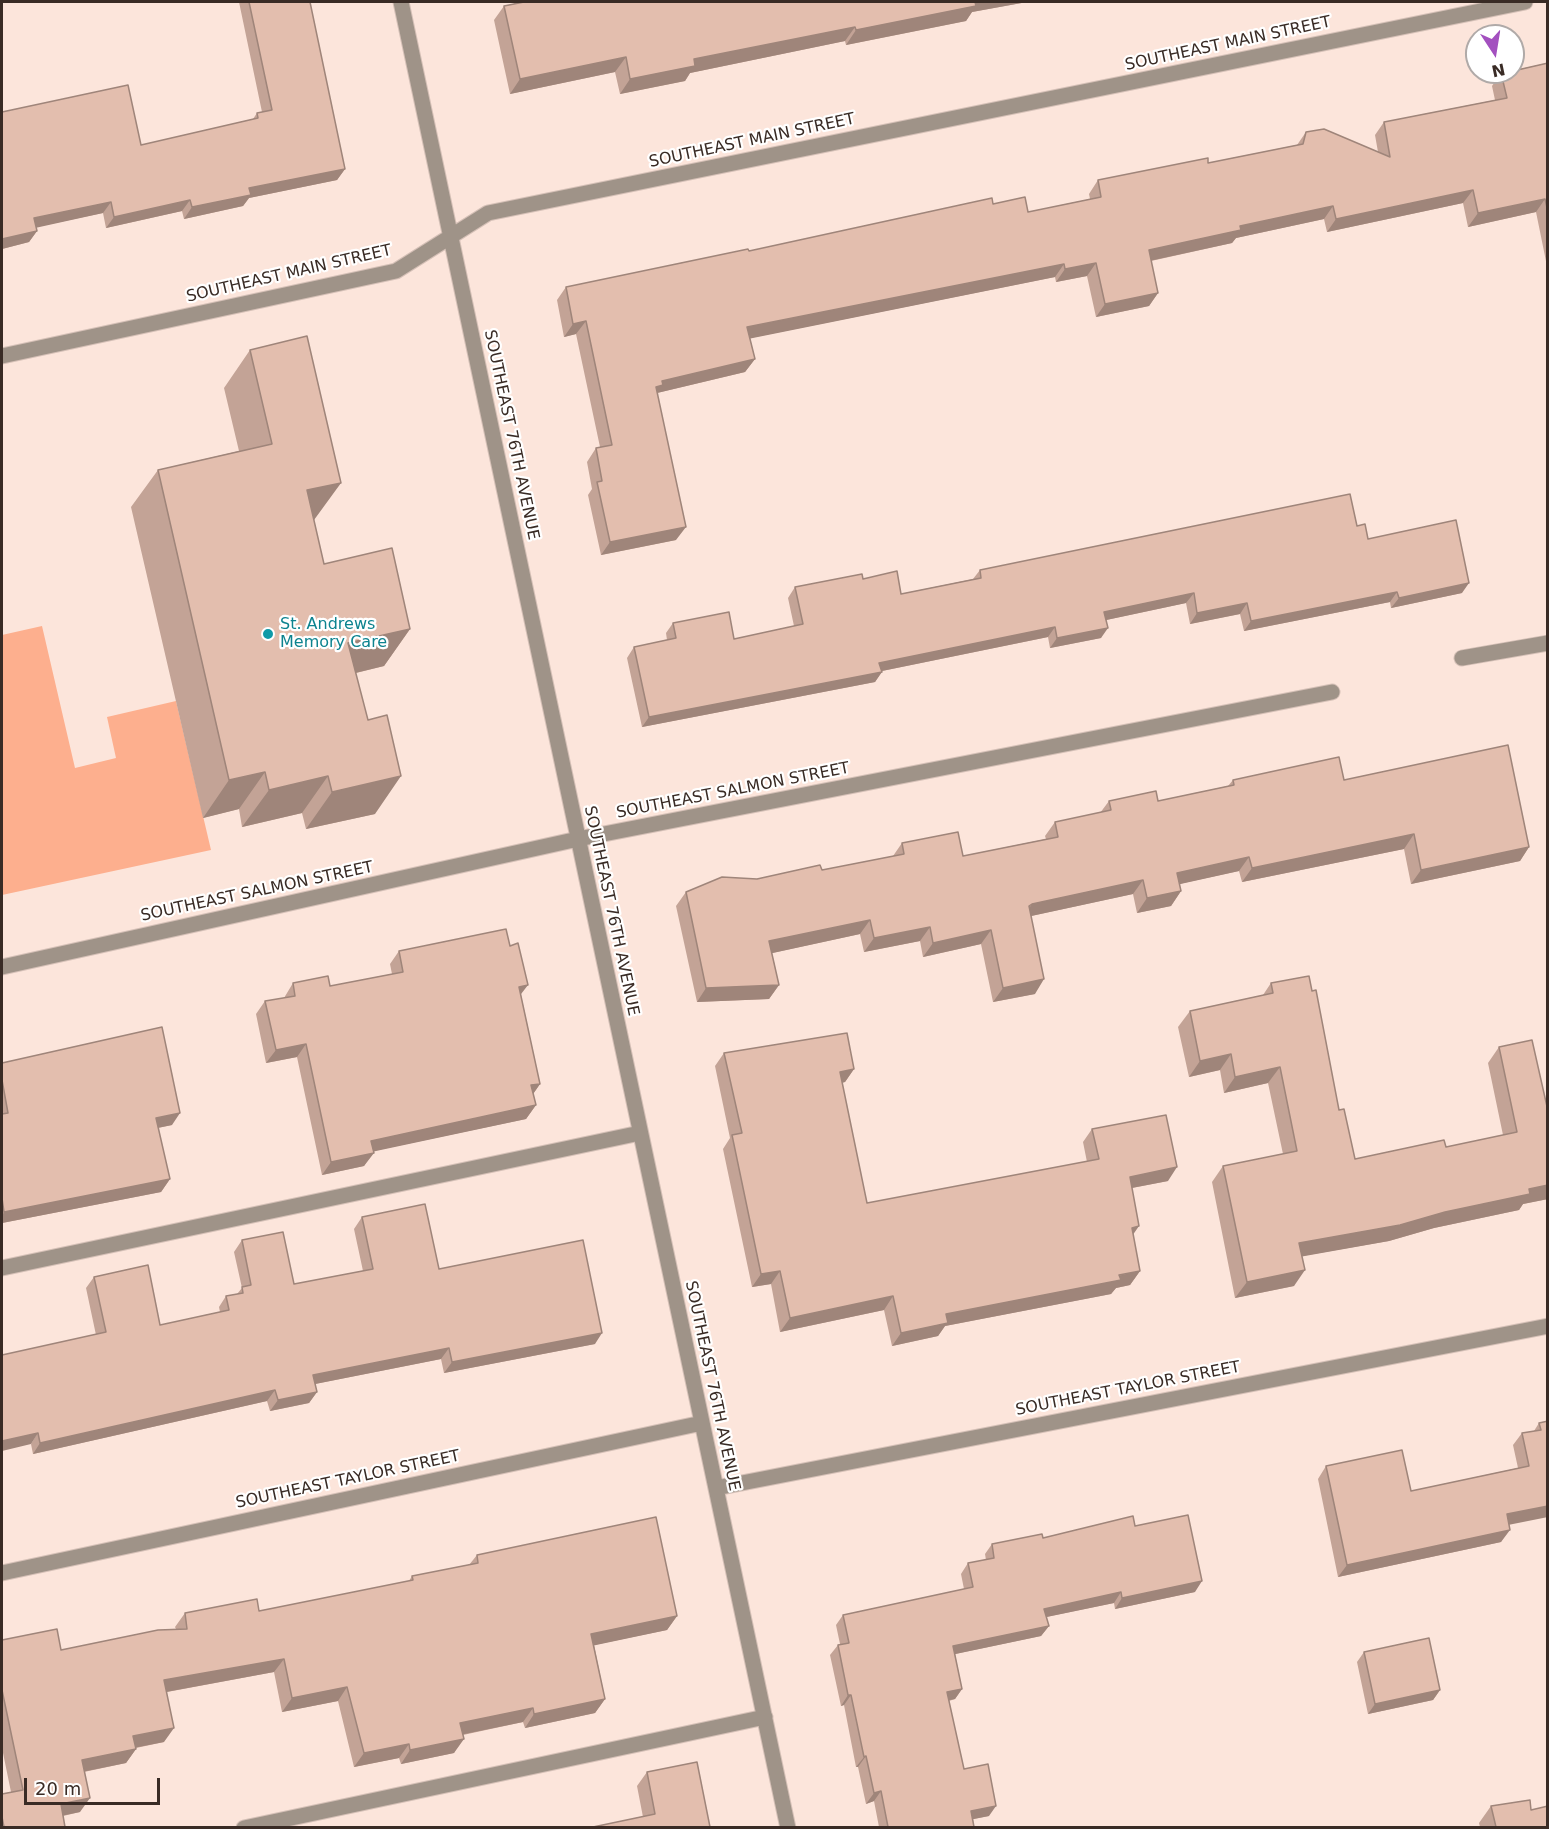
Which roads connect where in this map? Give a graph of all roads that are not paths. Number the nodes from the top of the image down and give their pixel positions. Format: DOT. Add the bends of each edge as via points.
graph roads {
  1 [pos="401,2"];
  2 [pos="1525,2"];
  3 [pos="451,238"];
  4 [pos="2,356"];
  5 [pos="1548,643"];
  6 [pos="1462,658"];
  7 [pos="1332,692"];
  8 [pos="578,839"];
  9 [pos="2,967"];
  10 [pos="640,1133"];
  11 [pos="2,1268"];
  12 [pos="1548,1326"];
  13 [pos="702,1423"];
  14 [pos="716,1488"];
  15 [pos="2,1573"];
  16 [pos="765,1717"];
  17 [pos="244,1827"];
  18 [pos="789,1827"];
  1 -- 3 [label="street, SOUTHEAST 76TH AVENUE"];
  2 -- 3 [label="street, SOUTHEAST MAIN STREET" via="488,213"];
  3 -- 4 [label="street, SOUTHEAST MAIN STREET" via="396,271"];
  3 -- 8 [label="street, SOUTHEAST 76TH AVENUE"];
  5 -- 6 [label="street"];
  7 -- 8 [label="street, SOUTHEAST SALMON STREET"];
  8 -- 9 [label="street, SOUTHEAST SALMON STREET"];
  8 -- 10 [label="street, SOUTHEAST 76TH AVENUE"];
  10 -- 11 [label="street"];
  10 -- 13 [label="street, SOUTHEAST 76TH AVENUE"];
  12 -- 14 [label="street, SOUTHEAST TAYLOR STREET"];
  13 -- 14 [label="street, SOUTHEAST 76TH AVENUE"];
  13 -- 15 [label="street, SOUTHEAST TAYLOR STREET"];
  14 -- 16 [label="street, SOUTHEAST 76TH AVENUE"];
  16 -- 17 [label="street"];
  16 -- 18 [label="street, SOUTHEAST 76TH AVENUE"];
}
